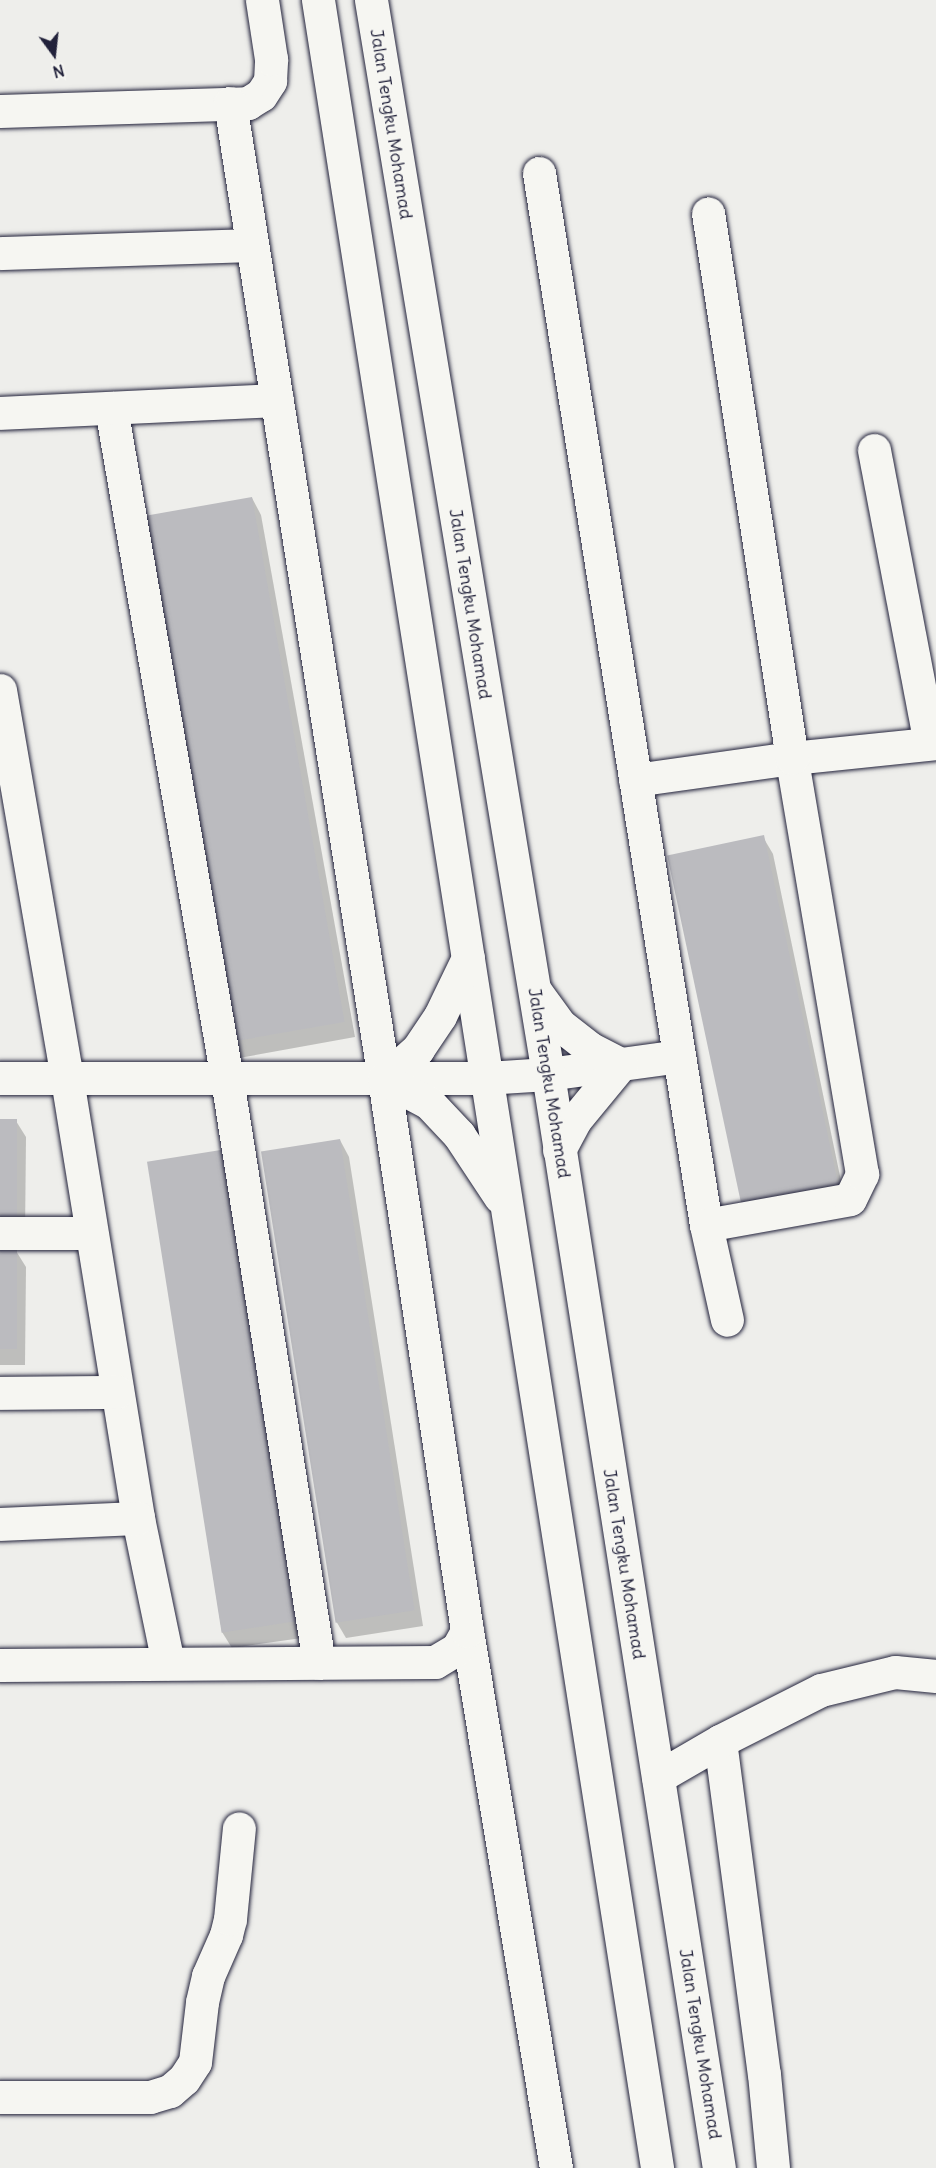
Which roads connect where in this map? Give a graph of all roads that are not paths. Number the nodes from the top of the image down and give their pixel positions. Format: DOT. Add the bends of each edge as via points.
graph roads {
  1 [pos="262,0"];
  2 [pos="318,0"];
  3 [pos="371,0"];
  4 [pos="230,103"];
  5 [pos="0,111"];
  6 [pos="539,173"];
  7 [pos="708,213"];
  8 [pos="252,245"];
  9 [pos="0,253"];
  10 [pos="277,400"];
  11 [pos="111,408"];
  12 [pos="0,413"];
  13 [pos="874,450"];
  14 [pos="0,690"];
  15 [pos="933,743"];
  16 [pos="792,758"];
  17 [pos="635,780"];
  18 [pos="468,958"];
  19 [pos="533,988"];
  20 [pos="679,1056"];
  21 [pos="621,1064"];
  22 [pos="548,1074"];
  23 [pos="0,1078"];
  24 [pos="67,1078"];
  25 [pos="487,1078"];
  26 [pos="226,1079"];
  27 [pos="384,1079"];
  28 [pos="559,1150"];
  29 [pos="507,1209"];
  30 [pos="706,1225"];
  31 [pos="0,1233"];
  32 [pos="91,1233"];
  33 [pos="727,1320"];
  34 [pos="117,1392"];
  35 [pos="0,1393"];
  36 [pos="138,1518"];
  37 [pos="0,1524"];
  38 [pos="467,1631"];
  39 [pos="168,1663"];
  40 [pos="318,1663"];
  41 [pos="0,1665"];
  42 [pos="936,1676"];
  43 [pos="720,1741"];
  44 [pos="658,1777"];
  45 [pos="239,1828"];
  46 [pos="0,2097"];
  47 [pos="556,2168"];
  48 [pos="657,2168"];
  49 [pos="719,2168"];
  50 [pos="773,2168"];
  1 -- 4 [label="street" via="271,59 270,81 261,95 248,103"];
  2 -- 18 [label="street"];
  3 -- 19 [label="street, Jalan Tengku Mohamad"];
  4 -- 5 [label="street"];
  4 -- 8 [label="street"];
  6 -- 17 [label="street"];
  7 -- 16 [label="street"];
  8 -- 9 [label="street"];
  8 -- 10 [label="street"];
  10 -- 11 [label="street"];
  10 -- 27 [label="street"];
  11 -- 12 [label="street"];
  11 -- 26 [label="street"];
  13 -- 15 [label="street"];
  14 -- 24 [label="street"];
  15 -- 16 [label="street"];
  16 -- 17 [label="street"];
  16 -- 30 [label="street" via="862,1174 850,1199"];
  17 -- 20 [label="street"];
  18 -- 25 [label="street"];
  18 -- 27 [label="street" via="440,1016 418,1049"];
  19 -- 21 [label="street" via="560,1025 589,1048"];
  19 -- 22 [label="street, Jalan Tengku Mohamad"];
  20 -- 21 [label="street"];
  20 -- 30 [label="street"];
  21 -- 22 [label="street"];
  21 -- 28 [label="street" via="575,1120"];
  22 -- 25 [label="street"];
  22 -- 28 [label="street, Jalan Tengku Mohamad"];
  23 -- 24 [label="street"];
  24 -- 26 [label="street"];
  24 -- 32 [label="street"];
  25 -- 27 [label="street"];
  25 -- 29 [label="street"];
  26 -- 27 [label="street"];
  26 -- 40 [label="street"];
  27 -- 29 [label="street" via="437,1111 459,1135"];
  27 -- 38 [label="street"];
  28 -- 44 [label="street, Jalan Tengku Mohamad"];
  29 -- 48 [label="street"];
  30 -- 33 [label="street"];
  31 -- 32 [label="street"];
  32 -- 34 [label="street"];
  34 -- 35 [label="street"];
  34 -- 36 [label="street"];
  36 -- 37 [label="street"];
  36 -- 39 [label="street"];
  38 -- 40 [label="street" via="457,1649 435,1662"];
  38 -- 47 [label="street"];
  39 -- 40 [label="street"];
  39 -- 41 [label="street"];
  42 -- 43 [label="street" via="896,1672 821,1690"];
  43 -- 44 [label="street"];
  43 -- 50 [label="street"];
  44 -- 49 [label="street, Jalan Tengku Mohamad"];
  45 -- 46 [label="street" via="230,1919 201,2002 195,2062 184,2079 170,2091 150,2097"];
}
